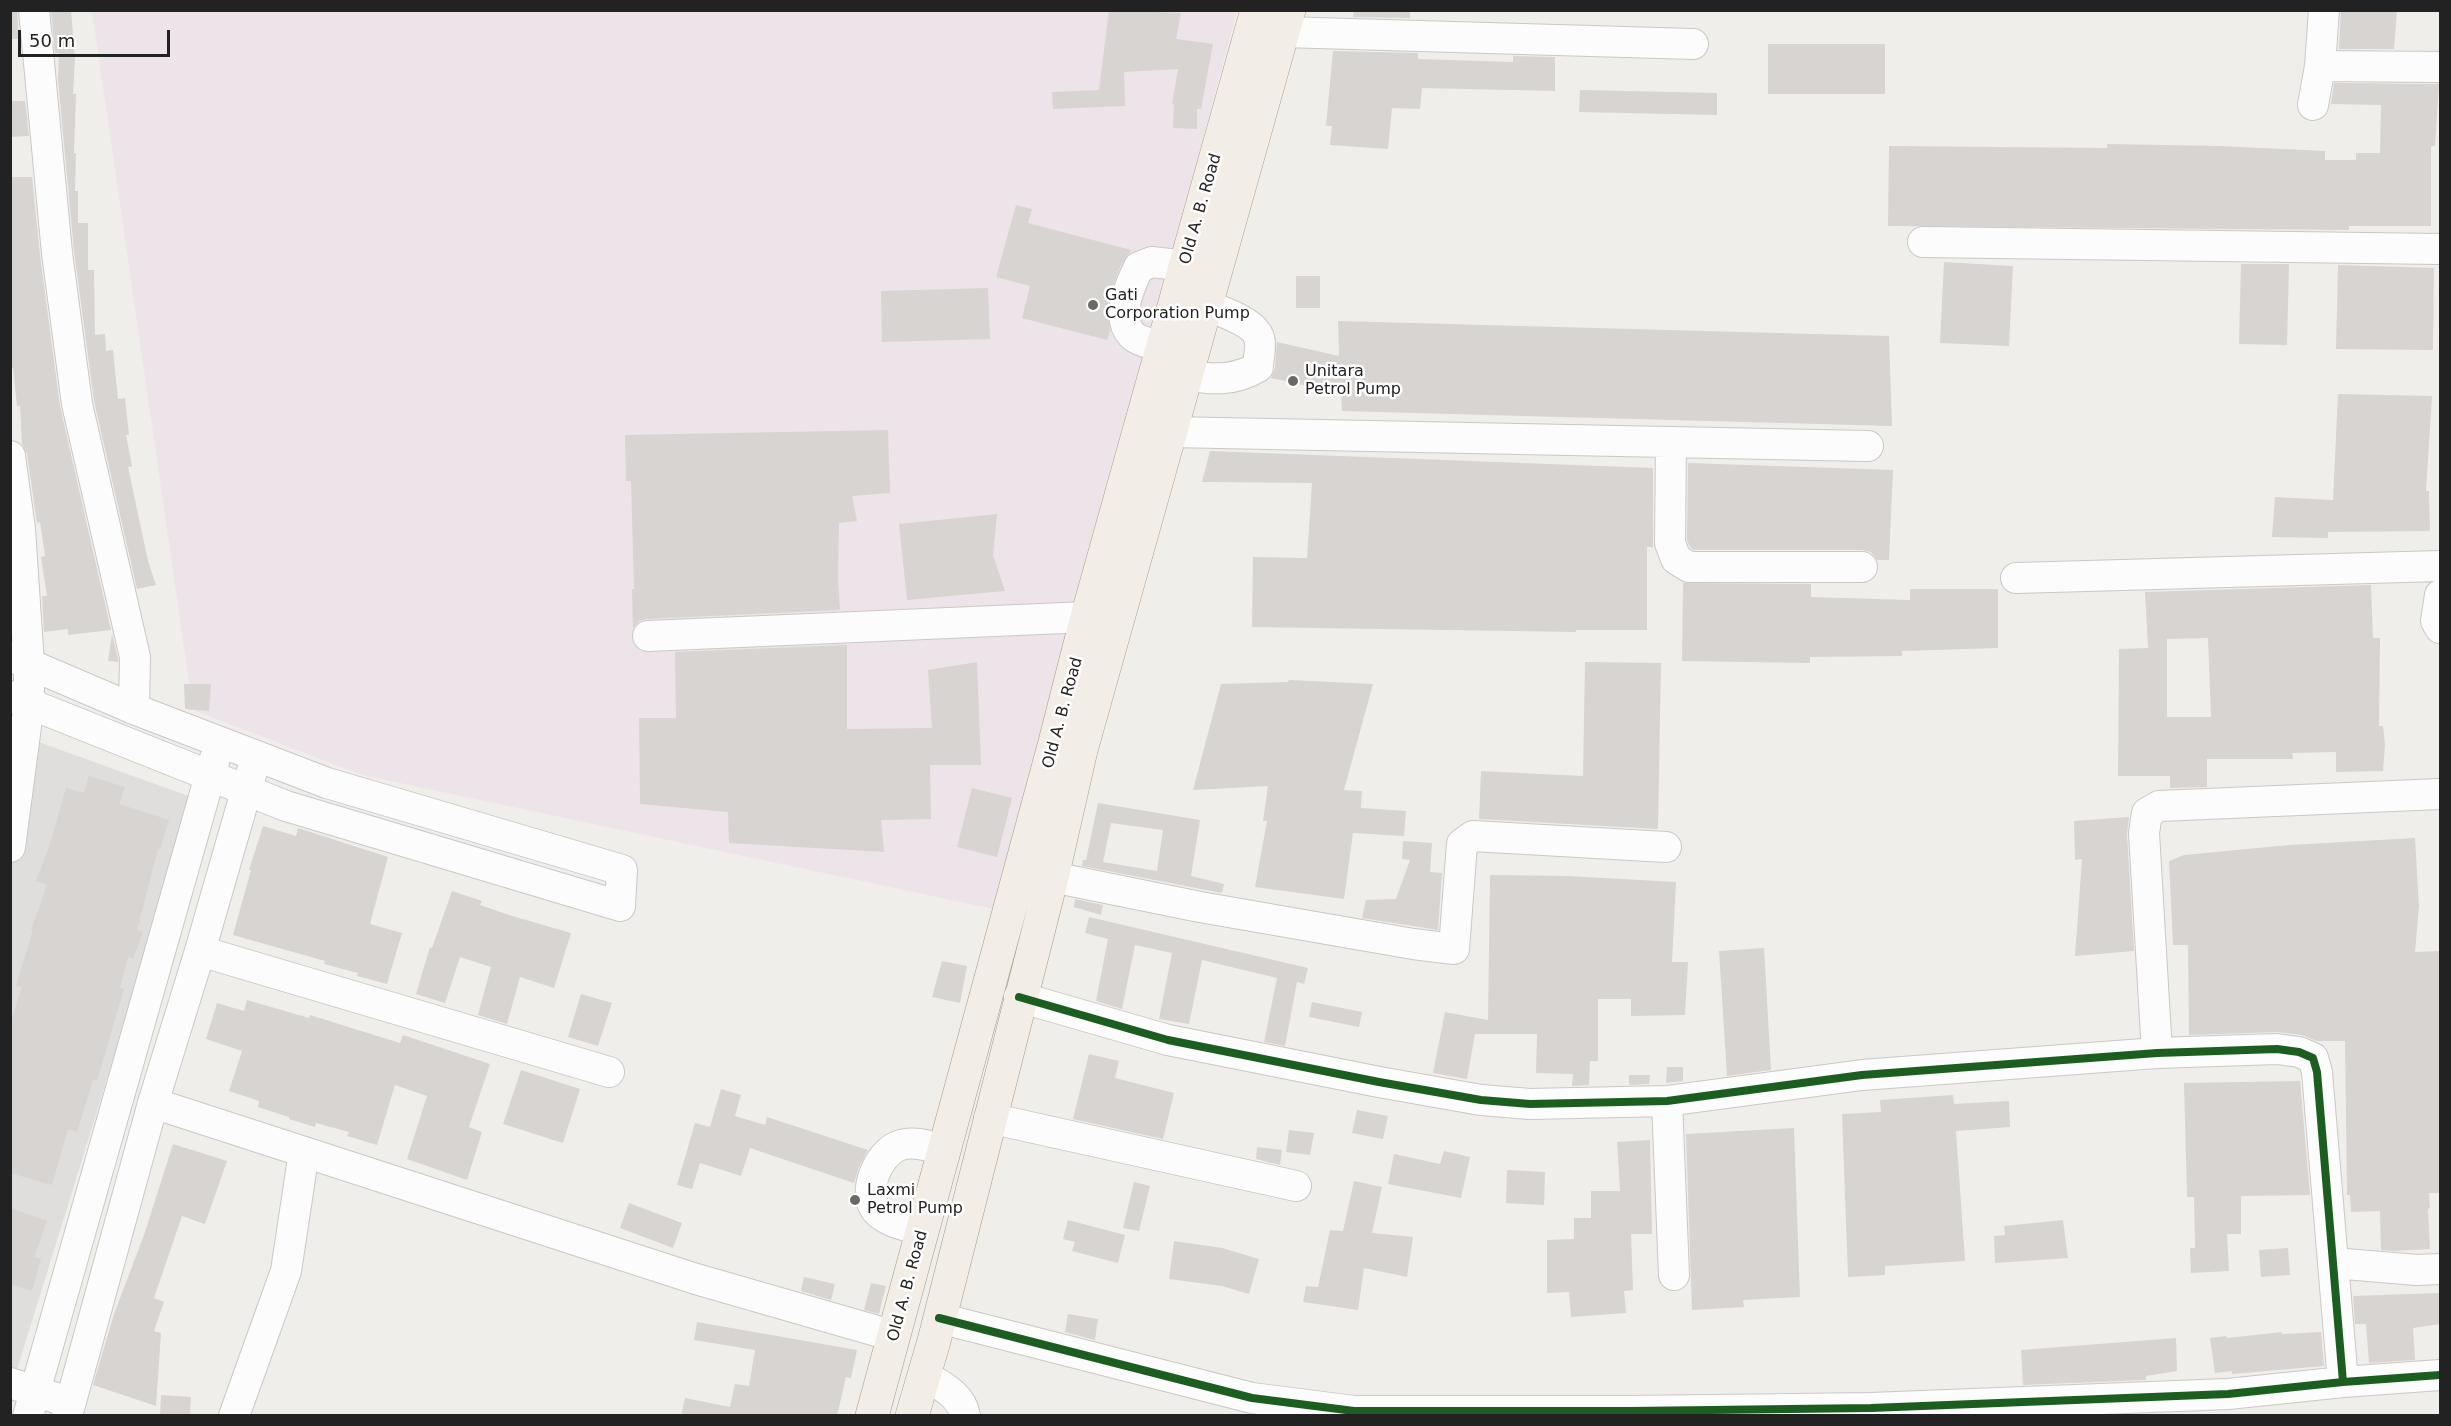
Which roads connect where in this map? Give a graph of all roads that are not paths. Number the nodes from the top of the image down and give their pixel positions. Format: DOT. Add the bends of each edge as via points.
graph roads {
  1 [pos="34,10"];
  2 [pos="1257,10"];
  3 [pos="2324,10"];
  4 [pos="1286,22"];
  5 [pos="1693,44"];
  6 [pos="2320,66"];
  7 [pos="2440,67"];
  8 [pos="2313,105"];
  9 [pos="1923,242"];
  10 [pos="2440,249"];
  11 [pos="1186,266"];
  12 [pos="1206,305"];
  13 [pos="1163,346"];
  14 [pos="1186,375"];
  15 [pos="1170,432"];
  16 [pos="1671,442"];
  17 [pos="1868,446"];
  18 [pos="10,456"];
  19 [pos="2440,566"];
  20 [pos="1862,567"];
  21 [pos="2016,578"];
  22 [pos="2440,595"];
  23 [pos="1087,617"];
  24 [pos="2440,628"];
  25 [pos="648,636"];
  26 [pos="20,660"];
  27 [pos="20,700"];
  28 [pos="134,709"];
  29 [pos="220,742"];
  30 [pos="257,757"];
  31 [pos="209,776"];
  32 [pos="245,790"];
  33 [pos="2440,794"];
  34 [pos="10,847"];
  35 [pos="1666,847"];
  36 [pos="1052,877"];
  37 [pos="200,951"];
  38 [pos="1019,998"];
  39 [pos="2157,1053"];
  40 [pos="609,1072"];
  41 [pos="1667,1101"];
  42 [pos="153,1103"];
  43 [pos="989,1118"];
  44 [pos="944,1151"];
  45 [pos="304,1152"];
  46 [pos="1296,1186"];
  47 [pos="923,1231"];
  48 [pos="2333,1263"];
  49 [pos="2440,1269"];
  50 [pos="1674,1275"];
  51 [pos="939,1318"];
  52 [pos="894,1336"];
  53 [pos="924,1375"];
  54 [pos="2440,1375"];
  55 [pos="2343,1382"];
  56 [pos="25,1397"];
  57 [pos="2227,1405"];
  58 [pos="1252,1407"];
  59 [pos="2047,1408"];
  60 [pos="69,1409"];
  61 [pos="1871,1412"];
  62 [pos="1630,1414"];
  63 [pos="234,1416"];
  64 [pos="872,1416"];
  65 [pos="912,1416"];
  66 [pos="965,1416"];
  1 -- 28 [label="street" via="57,253 77,404 135,657"];
  2 -- 11 [label="main road, Old A. B. Road"];
  3 -- 6 [label="street"];
  4 -- 5 [label="street"];
  4 -- 12 [label="main road, Old A. B. Road"];
  6 -- 7 [label="street"];
  6 -- 8 [label="street"];
  9 -- 10 [label="street"];
  11 -- 13 [label="main road, Old A. B. Road"];
  11 -- 13 [label="street" via="1152,262 1139,267 1131,281 1124,313 1127,328 1133,336"];
  12 -- 14 [label="main road, Old A. B. Road"];
  12 -- 14 [label="street" via="1252,327 1259,338 1258,367 1244,376"];
  13 -- 23 [label="main road, Old A. B. Road"];
  14 -- 15 [label="main road, Old A. B. Road"];
  15 -- 16 [label="street"];
  15 -- 36 [label="main road, Old A. B. Road" via="1081,750"];
  16 -- 17 [label="street"];
  16 -- 20 [label="street" via="1670,543 1676,559 1689,567"];
  18 -- 26 [label="street" via="20,529"];
  19 -- 21 [label="street"];
  22 -- 24 [label="street" via="2436,621"];
  23 -- 25 [label="street"];
  23 -- 44 [label="main road, Old A. B. Road"];
  26 -- 27 [label="street"];
  26 -- 28 [label="street"];
  27 -- 31 [label="street"];
  27 -- 34 [label="street"];
  28 -- 29 [label="street"];
  29 -- 30 [label="street"];
  29 -- 31 [label="street"];
  30 -- 32 [label="street"];
  30 -- 32 [label="street" via="327,783 622,870 620,906 286,806"];
  31 -- 32 [label="street"];
  31 -- 56 [label="street"];
  32 -- 37 [label="street"];
  33 -- 39 [label="street" via="2159,806 2147,813 2144,833"];
  35 -- 36 [label="street" via="1473,836 1462,844 1454,949 1200,907"];
  36 -- 38 [label="main road, Old A. B. Road"];
  37 -- 40 [label="street"];
  37 -- 42 [label="street"];
  38 -- 41 [label="street" via="1168,1040 1482,1100 1530,1104"];
  38 -- 43 [label="main road, Old A. B. Road"];
  39 -- 41 [label="street" via="1862,1075"];
  39 -- 48 [label="street" via="2277,1049 2313,1058"];
  41 -- 50 [label="street"];
  42 -- 45 [label="street"];
  42 -- 60 [label="street"];
  43 -- 46 [label="street"];
  43 -- 51 [label="main road, Old A. B. Road"];
  44 -- 47 [label="main road, Old A. B. Road"];
  44 -- 47 [label="street" via="926,1145 898,1146 885,1154 875,1174 870,1195 875,1209 882,1216"];
  45 -- 52 [label="street" via="696,1279"];
  45 -- 63 [label="street" via="285,1271"];
  47 -- 52 [label="main road, Old A. B. Road"];
  48 -- 49 [label="street"];
  48 -- 55 [label="street"];
  51 -- 53 [label="main road, Old A. B. Road"];
  51 -- 58 [label="street"];
  52 -- 64 [label="main road, Old A. B. Road"];
  53 -- 65 [label="main road, Old A. B. Road"];
  53 -- 66 [label="street" via="950,1390"];
  54 -- 55 [label="street"];
  55 -- 57 [label="street"];
  56 -- 60 [label="street"];
  57 -- 59 [label="street"];
  58 -- 62 [label="street"];
  59 -- 61 [label="street"];
  61 -- 62 [label="street"];
}
